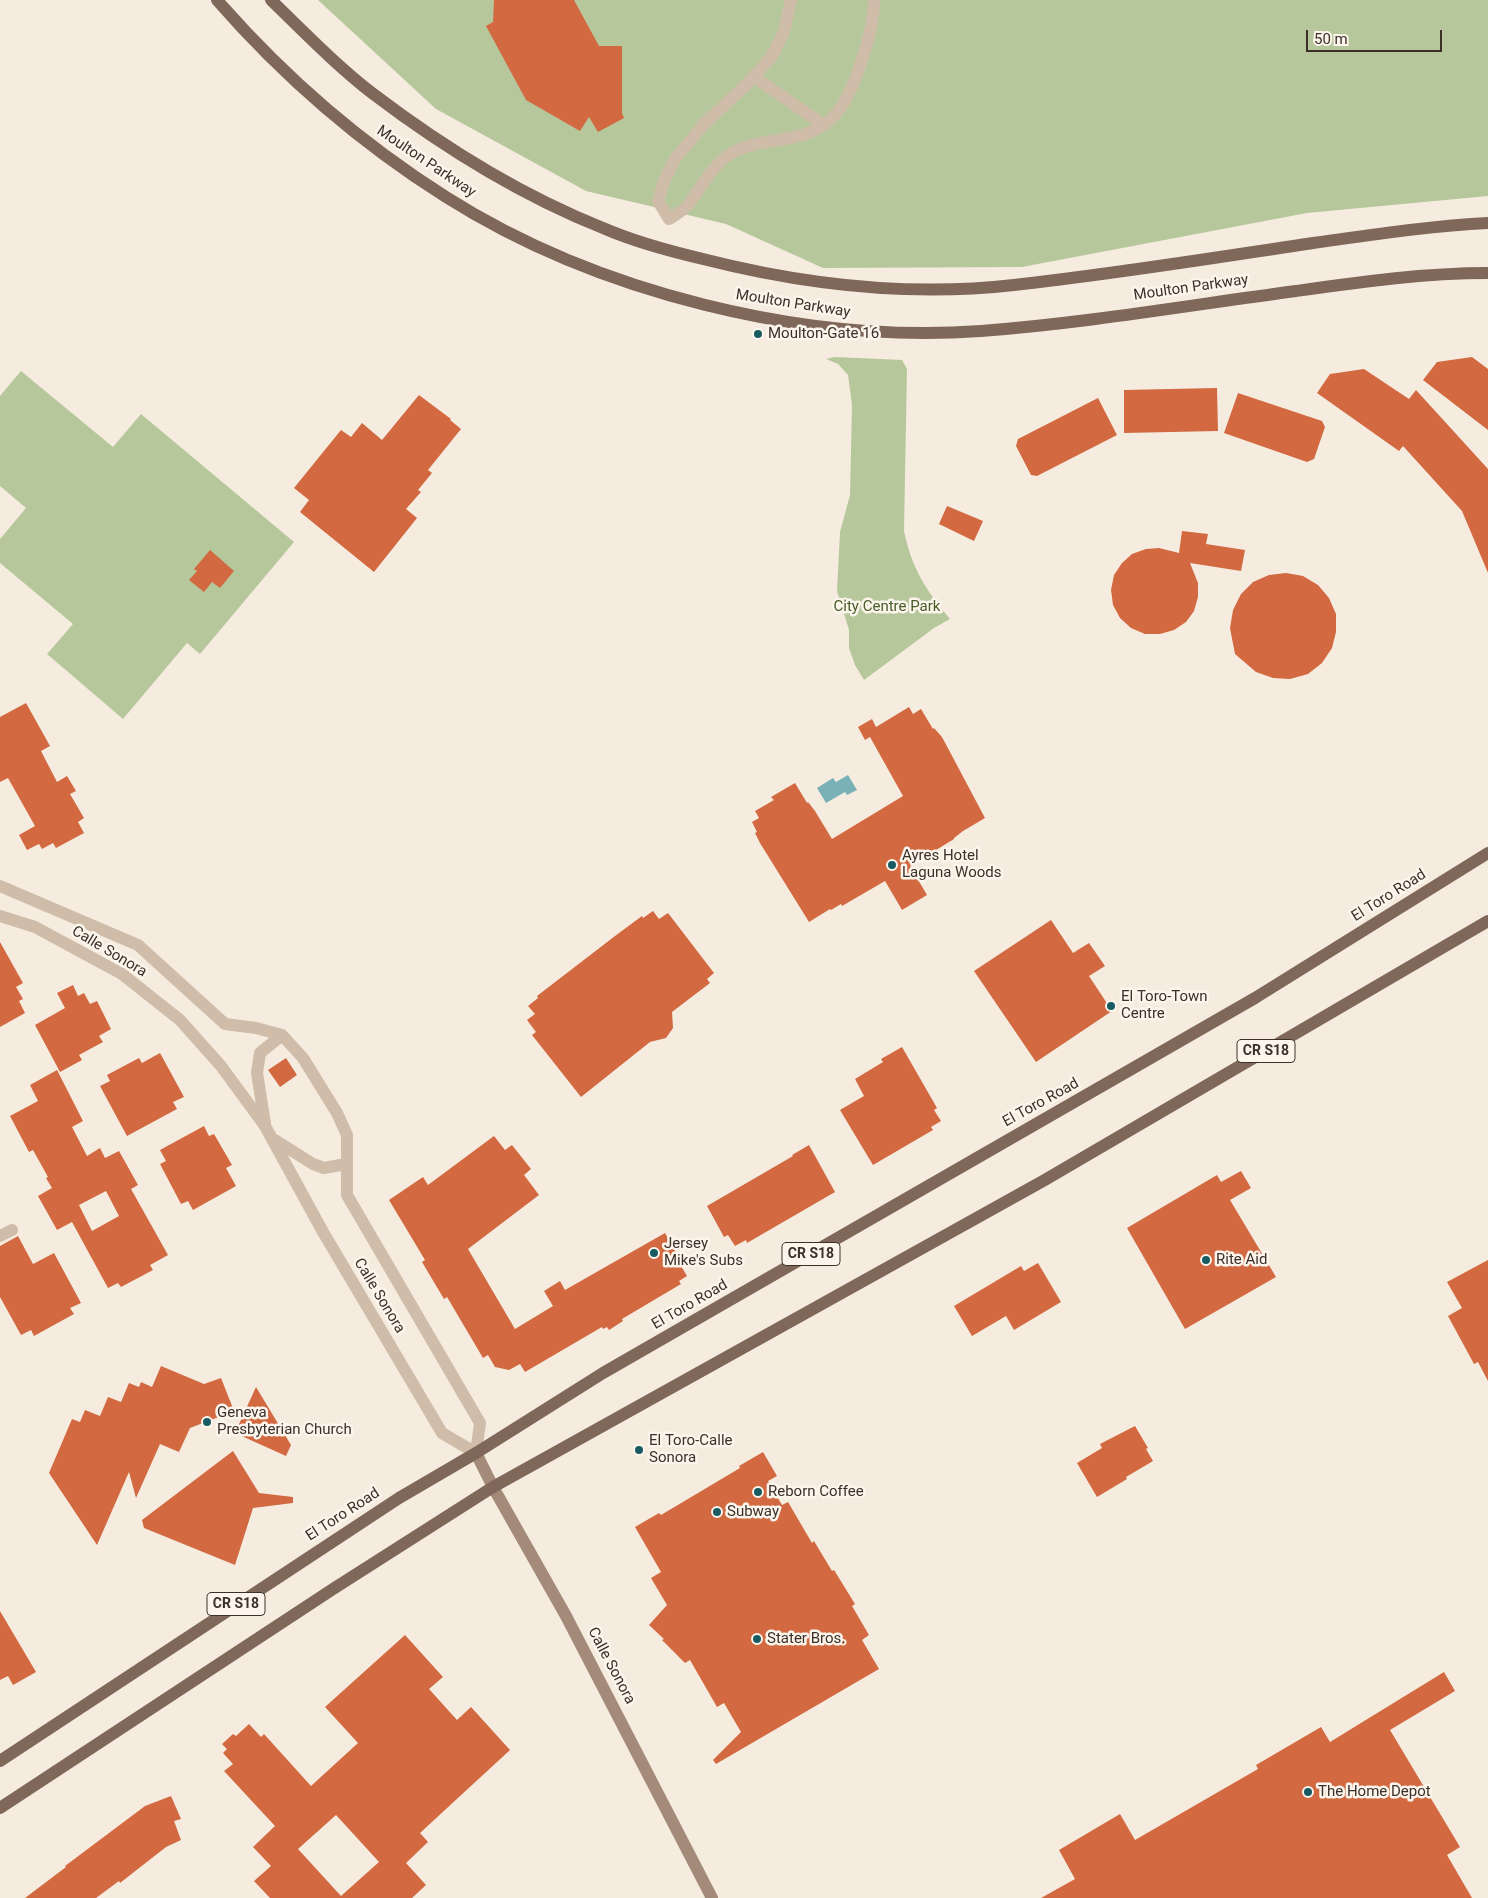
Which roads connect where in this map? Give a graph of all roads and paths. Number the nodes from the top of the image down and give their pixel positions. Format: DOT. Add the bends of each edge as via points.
graph roads {
  1 [pos="217,0"];
  2 [pos="271,0"];
  3 [pos="791,0"];
  4 [pos="874,0"];
  5 [pos="754,77"];
  6 [pos="824,125"];
  7 [pos="1488,223"];
  8 [pos="1488,273"];
  9 [pos="1488,854"];
  10 [pos="0,886"];
  11 [pos="0,916"];
  12 [pos="1488,921"];
  13 [pos="282,1035"];
  14 [pos="265,1126"];
  15 [pos="273,1138"];
  16 [pos="346,1164"];
  17 [pos="12,1230"];
  18 [pos="0,1236"];
  19 [pos="476,1453"];
  20 [pos="493,1487"];
  21 [pos="0,1761"];
  22 [pos="0,1808"];
  23 [pos="712,1898"];
  1 -- 8 [label="main road, Moulton Parkway" via="253,42 296,84 393,162 448,199 538,246 603,274 747,315 826,328 972,331 1067,322 1382,279"];
  2 -- 7 [label="main road, Moulton Parkway" via="384,102 484,169 543,202 605,229 664,249 790,278 867,288 929,290 1012,286 1394,231"];
  3 -- 5 [label="street" via="784,32 772,56"];
  4 -- 6 [label="street" via="864,54 850,89 836,113"];
  5 -- 6 [label="street"];
  5 -- 6 [label="street" via="704,124 675,159 658,201 670,219 687,206 703,180 732,154 754,145 806,134"];
  9 -- 19 [label="main road, El Toro Road / CR S18" via="1255,998 619,1364"];
  10 -- 13 [label="street, Calle Sonora" via="138,945 225,1024"];
  11 -- 14 [label="street, Calle Sonora" via="35,927 122,974 180,1020 221,1066"];
  12 -- 20 [label="main road, CR S18" via="1043,1181"];
  13 -- 14 [label="street, Calle Sonora" via="260,1053 257,1073"];
  13 -- 16 [label="street, Calle Sonora" via="303,1058 338,1113 346,1135"];
  14 -- 15 [label="street, Calle Sonora"];
  15 -- 16 [label="street, Calle Sonora" via="324,1168"];
  15 -- 19 [label="street, Calle Sonora" via="323,1232 442,1433"];
  16 -- 19 [label="street, Calle Sonora" via="347,1195 480,1424"];
  17 -- 18 [label="street"];
  19 -- 20 [label="street, Calle Sonora"];
  19 -- 21 [label="main road, El Toro Road / CR S18" via="399,1498"];
  20 -- 22 [label="main road, CR S18"];
  20 -- 23 [label="street, Calle Sonora" via="566,1616"];
}
